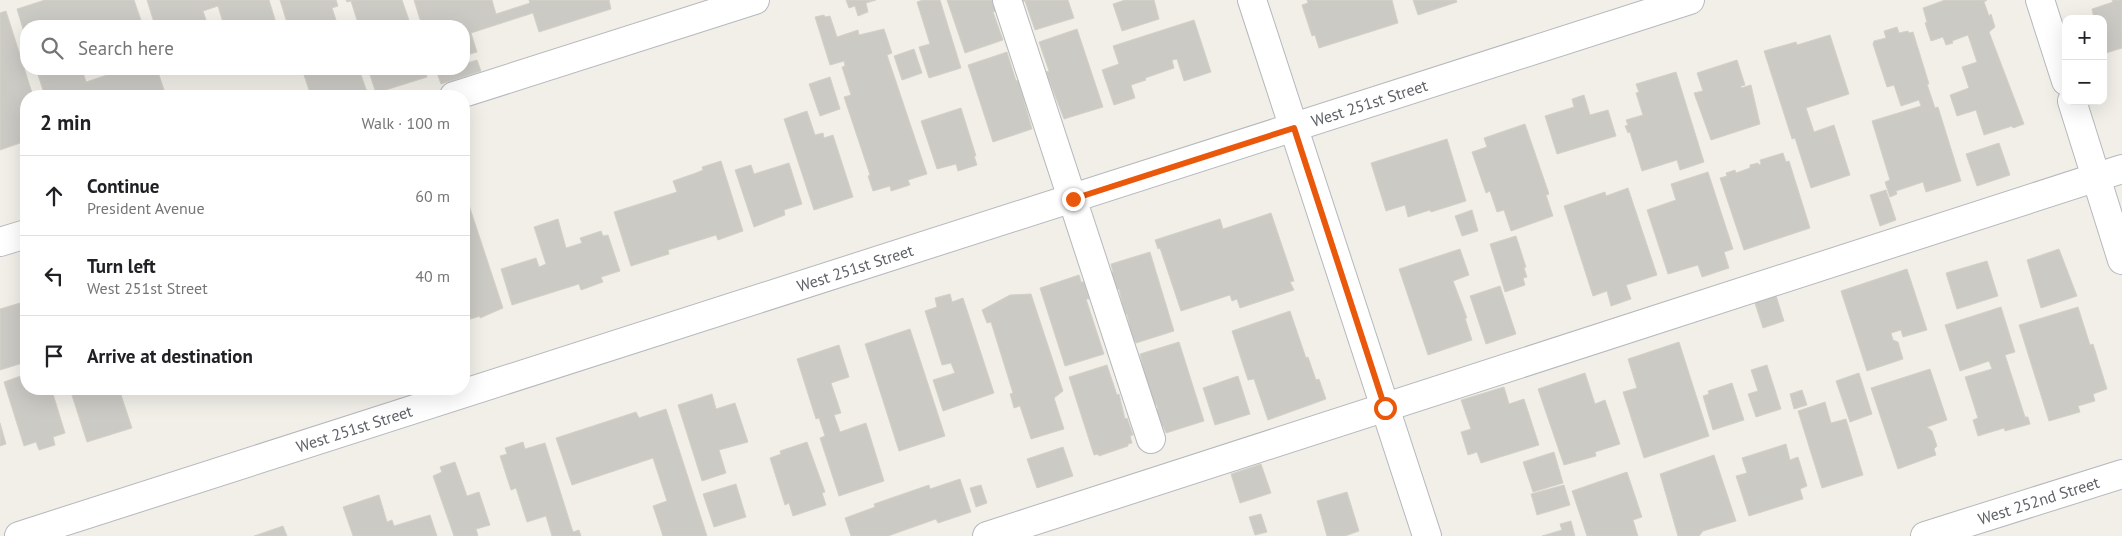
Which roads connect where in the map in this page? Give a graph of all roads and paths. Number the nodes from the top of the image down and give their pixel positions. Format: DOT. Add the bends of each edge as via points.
graph roads {
  1 [pos="754,0"];
  2 [pos="1007,0"];
  3 [pos="1252,0"];
  4 [pos="1690,0"];
  5 [pos="2040,0"];
  6 [pos="2062,69"];
  7 [pos="470,91"];
  8 [pos="2073,105"];
  9 [pos="1294,128"];
  10 [pos="2122,169"];
  11 [pos="2096,178"];
  12 [pos="1073,199"];
  13 [pos="20,236"];
  14 [pos="0,242"];
  15 [pos="2122,260"];
  16 [pos="470,392"];
  17 [pos="460,395"];
  18 [pos="1385,408"];
  19 [pos="1151,439"];
  20 [pos="2122,474"];
  21 [pos="19,536"];
  22 [pos="987,536"];
  23 [pos="1427,536"];
  24 [pos="1925,536"];
  1 -- 7 [label="street"];
  2 -- 12 [label="street"];
  3 -- 9 [label="street"];
  4 -- 9 [label="street, West 251st Street"];
  5 -- 6 [label="street"];
  8 -- 11 [label="street"];
  9 -- 12 [label="street, West 251st Street"];
  9 -- 18 [label="street"];
  10 -- 11 [label="street"];
  11 -- 15 [label="street"];
  11 -- 18 [label="street"];
  12 -- 16 [label="street, West 251st Street"];
  12 -- 19 [label="street"];
  13 -- 14 [label="street"];
  17 -- 21 [label="street, West 251st Street"];
  18 -- 22 [label="street"];
  18 -- 23 [label="street"];
  20 -- 24 [label="street, West 252nd Street"];
}
